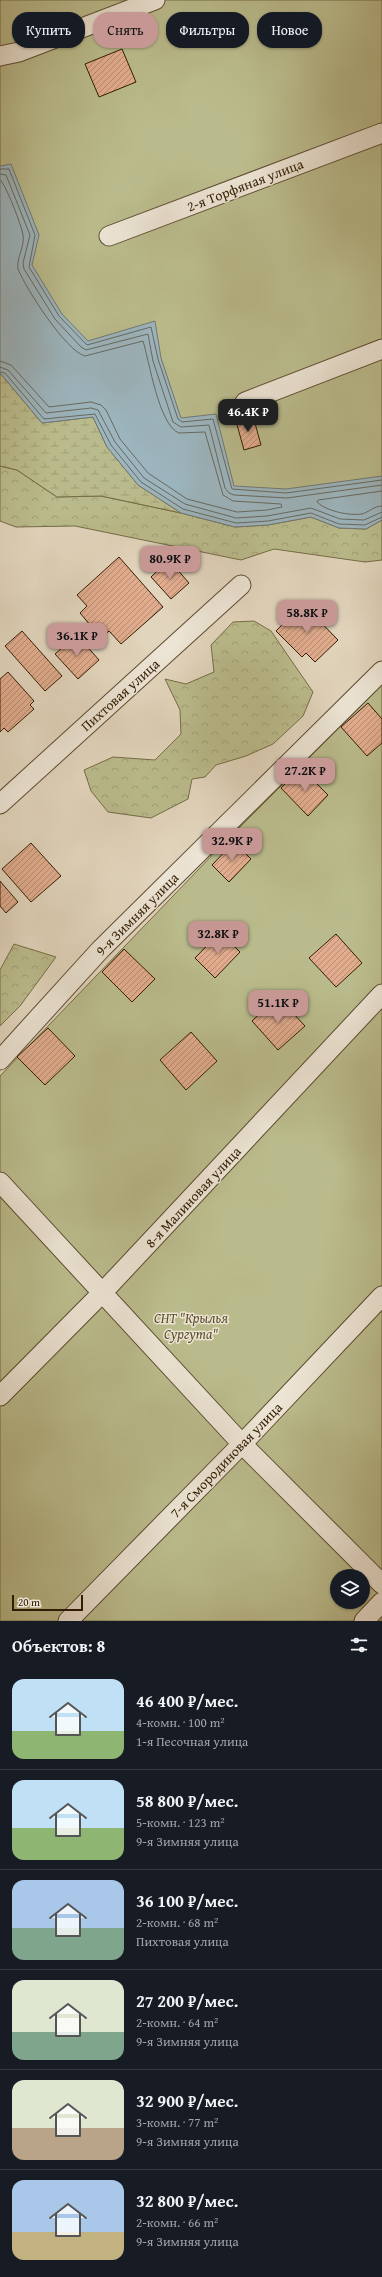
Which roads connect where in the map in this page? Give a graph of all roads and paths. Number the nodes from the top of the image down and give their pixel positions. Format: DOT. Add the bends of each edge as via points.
graph roads {
  1 [pos="155,0"];
  2 [pos="0,56"];
  3 [pos="382,133"];
  4 [pos="109,236"];
  5 [pos="382,350"];
  6 [pos="245,402"];
  7 [pos="241,585"];
  8 [pos="382,671"];
  9 [pos="0,804"];
  10 [pos="382,994"];
  11 [pos="0,1060"];
  12 [pos="0,1182"];
  13 [pos="103,1292"];
  14 [pos="382,1296"];
  15 [pos="0,1396"];
  16 [pos="242,1444"];
  17 [pos="382,1584"];
  18 [pos="382,1602"];
  19 [pos="68,1621"];
  20 [pos="364,1621"];
  1 -- 2 [label="street" via="20,52"];
  3 -- 4 [label="street, 2-я Торфяная улица"];
  5 -- 6 [label="street"];
  7 -- 9 [label="street, Пихтовая улица"];
  8 -- 11 [label="street, 9-я Зимняя улица" via="100,950"];
  10 -- 13 [label="street, 8-я Малиновая улица"];
  12 -- 13 [label="street"];
  13 -- 15 [label="street, 8-я Малиновая улица"];
  13 -- 16 [label="street"];
  14 -- 16 [label="street, 7-я Смородиновая улица"];
  16 -- 17 [label="street"];
  16 -- 19 [label="street, 7-я Смородиновая улица"];
  18 -- 20 [label="street"];
}
